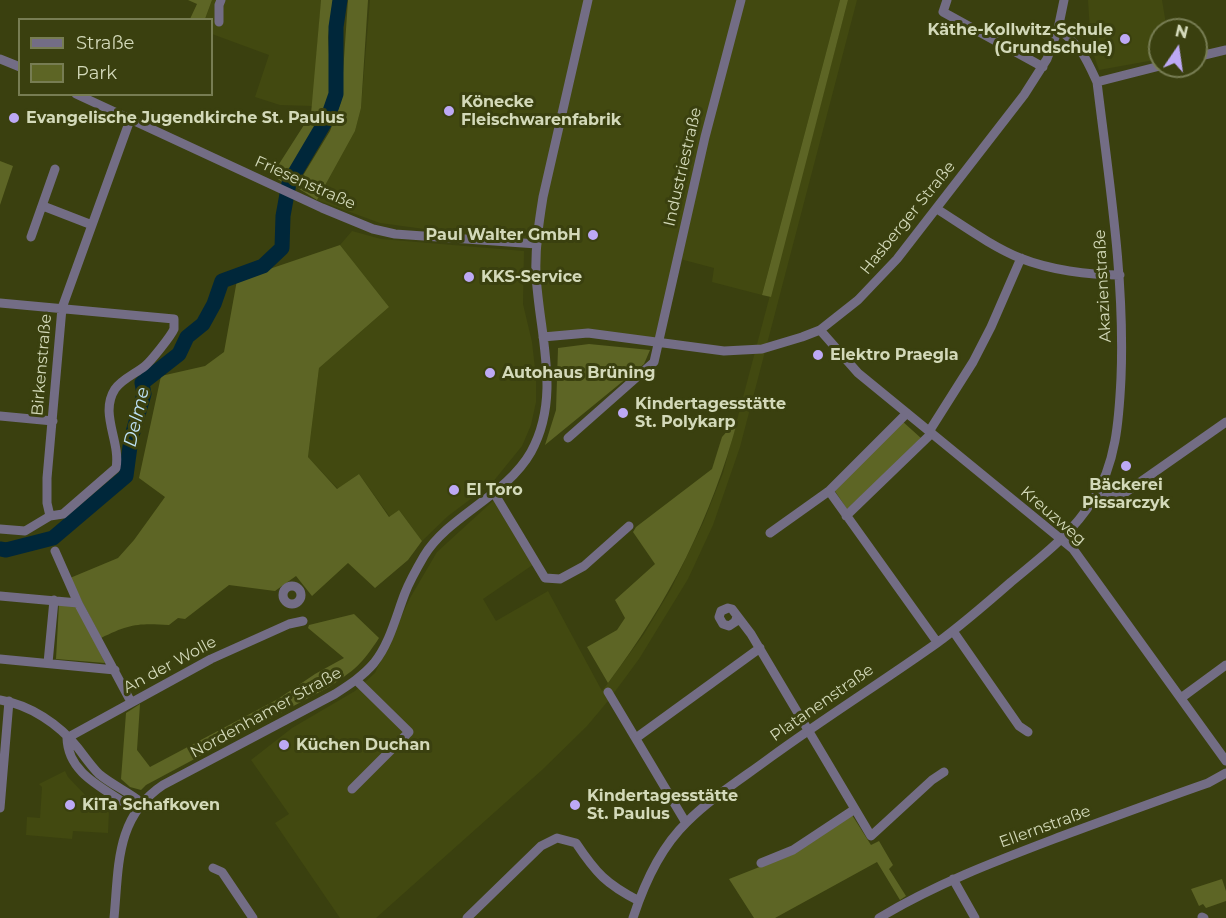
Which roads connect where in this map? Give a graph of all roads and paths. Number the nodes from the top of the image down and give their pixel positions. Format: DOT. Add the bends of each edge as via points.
graph roads {
  1 [pos="220,0"];
  2 [pos="588,0"];
  3 [pos="741,0"];
  4 [pos="947,0"];
  5 [pos="1064,0"];
  6 [pos="219,22"];
  7 [pos="1058,29"];
  8 [pos="1226,50"];
  9 [pos="1208,54"];
  10 [pos="0,59"];
  11 [pos="18,66"];
  12 [pos="1043,67"];
  13 [pos="1148,69"];
  14 [pos="1097,82"];
  15 [pos="80,96"];
  16 [pos="130,120"];
  17 [pos="55,169"];
  18 [pos="43,206"];
  19 [pos="937,209"];
  20 [pos="92,225"];
  21 [pos="31,237"];
  22 [pos="537,244"];
  23 [pos="1021,258"];
  24 [pos="1120,275"];
  25 [pos="0,303"];
  26 [pos="62,308"];
  27 [pos="820,330"];
  28 [pos="543,337"];
  29 [pos="658,343"];
  30 [pos="907,413"];
  31 [pos="0,416"];
  32 [pos="53,421"];
  33 [pos="1226,422"];
  34 [pos="931,432"];
  35 [pos="568,438"];
  36 [pos="829,491"];
  37 [pos="494,493"];
  38 [pos="1094,500"];
  39 [pos="50,516"];
  40 [pos="846,516"];
  41 [pos="628,526"];
  42 [pos="0,529"];
  43 [pos="770,533"];
  44 [pos="1061,540"];
  45 [pos="55,551"];
  46 [pos="0,596"];
  47 [pos="54,600"];
  48 [pos="78,603"];
  49 [pos="293,604"];
  50 [pos="737,617"];
  51 [pos="303,621"];
  52 [pos="289,624"];
  53 [pos="953,631"];
  54 [pos="938,642"];
  55 [pos="760,648"];
  56 [pos="0,659"];
  57 [pos="48,663"];
  58 [pos="1226,664"];
  59 [pos="115,670"];
  60 [pos="357,680"];
  61 [pos="608,692"];
  62 [pos="1181,698"];
  63 [pos="4,701"];
  64 [pos="131,702"];
  65 [pos="808,730"];
  66 [pos="1028,732"];
  67 [pos="67,738"];
  68 [pos="636,738"];
  69 [pos="1226,761"];
  70 [pos="2,769"];
  71 [pos="944,772"];
  72 [pos="1226,772"];
  73 [pos="352,789"];
  74 [pos="0,806"];
  75 [pos="139,807"];
  76 [pos="855,809"];
  77 [pos="686,823"];
  78 [pos="761,864"];
  79 [pos="213,868"];
  80 [pos="953,879"];
  81 [pos="639,901"];
  82 [pos="114,918"];
  83 [pos="253,918"];
  84 [pos="467,918"];
  85 [pos="633,918"];
  86 [pos="879,918"];
  87 [pos="975,918"];
  1 -- 6 [label="street"];
  2 -- 22 [label="street, Nordenhamer Straße" via="543,197"];
  3 -- 29 [label="street, Industriestraße" via="705,136"];
  4 -- 12 [label="street" via="943,12"];
  5 -- 7 [label="street, Hasberger Straße"];
  7 -- 12 [label="street, Hasberger Straße"];
  7 -- 14 [label="street, Akazienstraße" via="1076,42"];
  8 -- 9 [label="street"];
  10 -- 11 [label="street"];
  12 -- 19 [label="street, Hasberger Straße"];
  13 -- 14 [label="street"];
  14 -- 24 [label="street, Akazienstraße"];
  15 -- 16 [label="street, Friesenstraße"];
  16 -- 20 [label="street, Birkenstraße"];
  16 -- 22 [label="street, Friesenstraße" via="373,229"];
  17 -- 18 [label="street"];
  18 -- 20 [label="street"];
  18 -- 21 [label="street"];
  19 -- 23 [label="street"];
  19 -- 27 [label="street, Hasberger Straße" via="881,278"];
  20 -- 26 [label="street, Birkenstraße"];
  22 -- 28 [label="street, Nordenhamer Straße"];
  23 -- 24 [label="street" via="1078,272"];
  23 -- 34 [label="street" via="973,362"];
  24 -- 38 [label="street, Akazienstraße" via="1119,418 1114,451"];
  25 -- 26 [label="street"];
  26 -- 32 [label="street, Birkenstraße"];
  26 -- 39 [label="street" via="174,320 173,330 147,365 114,390 109,419 117,446 116,468 63,514"];
  27 -- 29 [label="street, Hasberger Straße" via="748,350 703,350"];
  27 -- 30 [label="street, Kreuzweg" via="858,373"];
  28 -- 29 [label="street, Hasberger Straße" via="588,333"];
  28 -- 37 [label="street, Nordenhamer Straße" via="548,386 547,411 540,434 530,454"];
  29 -- 35 [label="street" via="654,362"];
  30 -- 34 [label="street, Kreuzweg"];
  30 -- 36 [label="street"];
  31 -- 32 [label="street"];
  32 -- 39 [label="street, Birkenstraße" via="47,478"];
  33 -- 38 [label="street" via="1126,492"];
  34 -- 40 [label="street"];
  34 -- 44 [label="street, Kreuzweg"];
  36 -- 40 [label="street"];
  36 -- 43 [label="street"];
  37 -- 41 [label="street" via="545,578 560,579 584,566"];
  37 -- 60 [label="street, Nordenhamer Straße" via="431,546 406,592 387,640 374,663"];
  38 -- 44 [label="street, Akazienstraße"];
  39 -- 42 [label="street" via="25,531"];
  40 -- 54 [label="street"];
  44 -- 53 [label="street, Platanenstraße"];
  44 -- 62 [label="street, Kreuzweg" via="1072,549"];
  45 -- 48 [label="street"];
  46 -- 47 [label="street"];
  47 -- 48 [label="street"];
  47 -- 57 [label="street"];
  48 -- 59 [label="street"];
  49 -- 52 [label="street"];
  50 -- 55 [label="street"];
  51 -- 52 [label="street, An der Wolle"];
  52 -- 64 [label="street, An der Wolle" via="211,659"];
  53 -- 54 [label="street, Platanenstraße"];
  53 -- 66 [label="street" via="1019,726"];
  54 -- 65 [label="street, Platanenstraße"];
  55 -- 65 [label="street"];
  55 -- 68 [label="street"];
  56 -- 57 [label="street"];
  57 -- 59 [label="street"];
  58 -- 62 [label="street"];
  59 -- 64 [label="street"];
  60 -- 73 [label="street" via="409,732"];
  60 -- 75 [label="street, Nordenhamer Straße" via="163,785"];
  61 -- 68 [label="street"];
  62 -- 69 [label="street, Kreuzweg"];
  63 -- 67 [label="street" via="42,715"];
  63 -- 70 [label="street"];
  64 -- 67 [label="street, An der Wolle"];
  65 -- 76 [label="street"];
  65 -- 77 [label="street, Platanenstraße"];
  67 -- 75 [label="street" via="101,775"];
  68 -- 77 [label="street"];
  70 -- 74 [label="street"];
  71 -- 76 [label="street" via="871,836"];
  72 -- 80 [label="street, Ellernstraße" via="1208,783"];
  75 -- 82 [label="street, Nordenhamer Straße" via="122,842"];
  76 -- 78 [label="street" via="793,850"];
  77 -- 81 [label="street, Platanenstraße" via="656,864"];
  79 -- 83 [label="street" via="222,872"];
  80 -- 86 [label="street, Ellernstraße"];
  80 -- 87 [label="street"];
  81 -- 84 [label="street" via="606,882 576,843 557,838 542,846"];
  81 -- 85 [label="street, Platanenstraße"];
}
